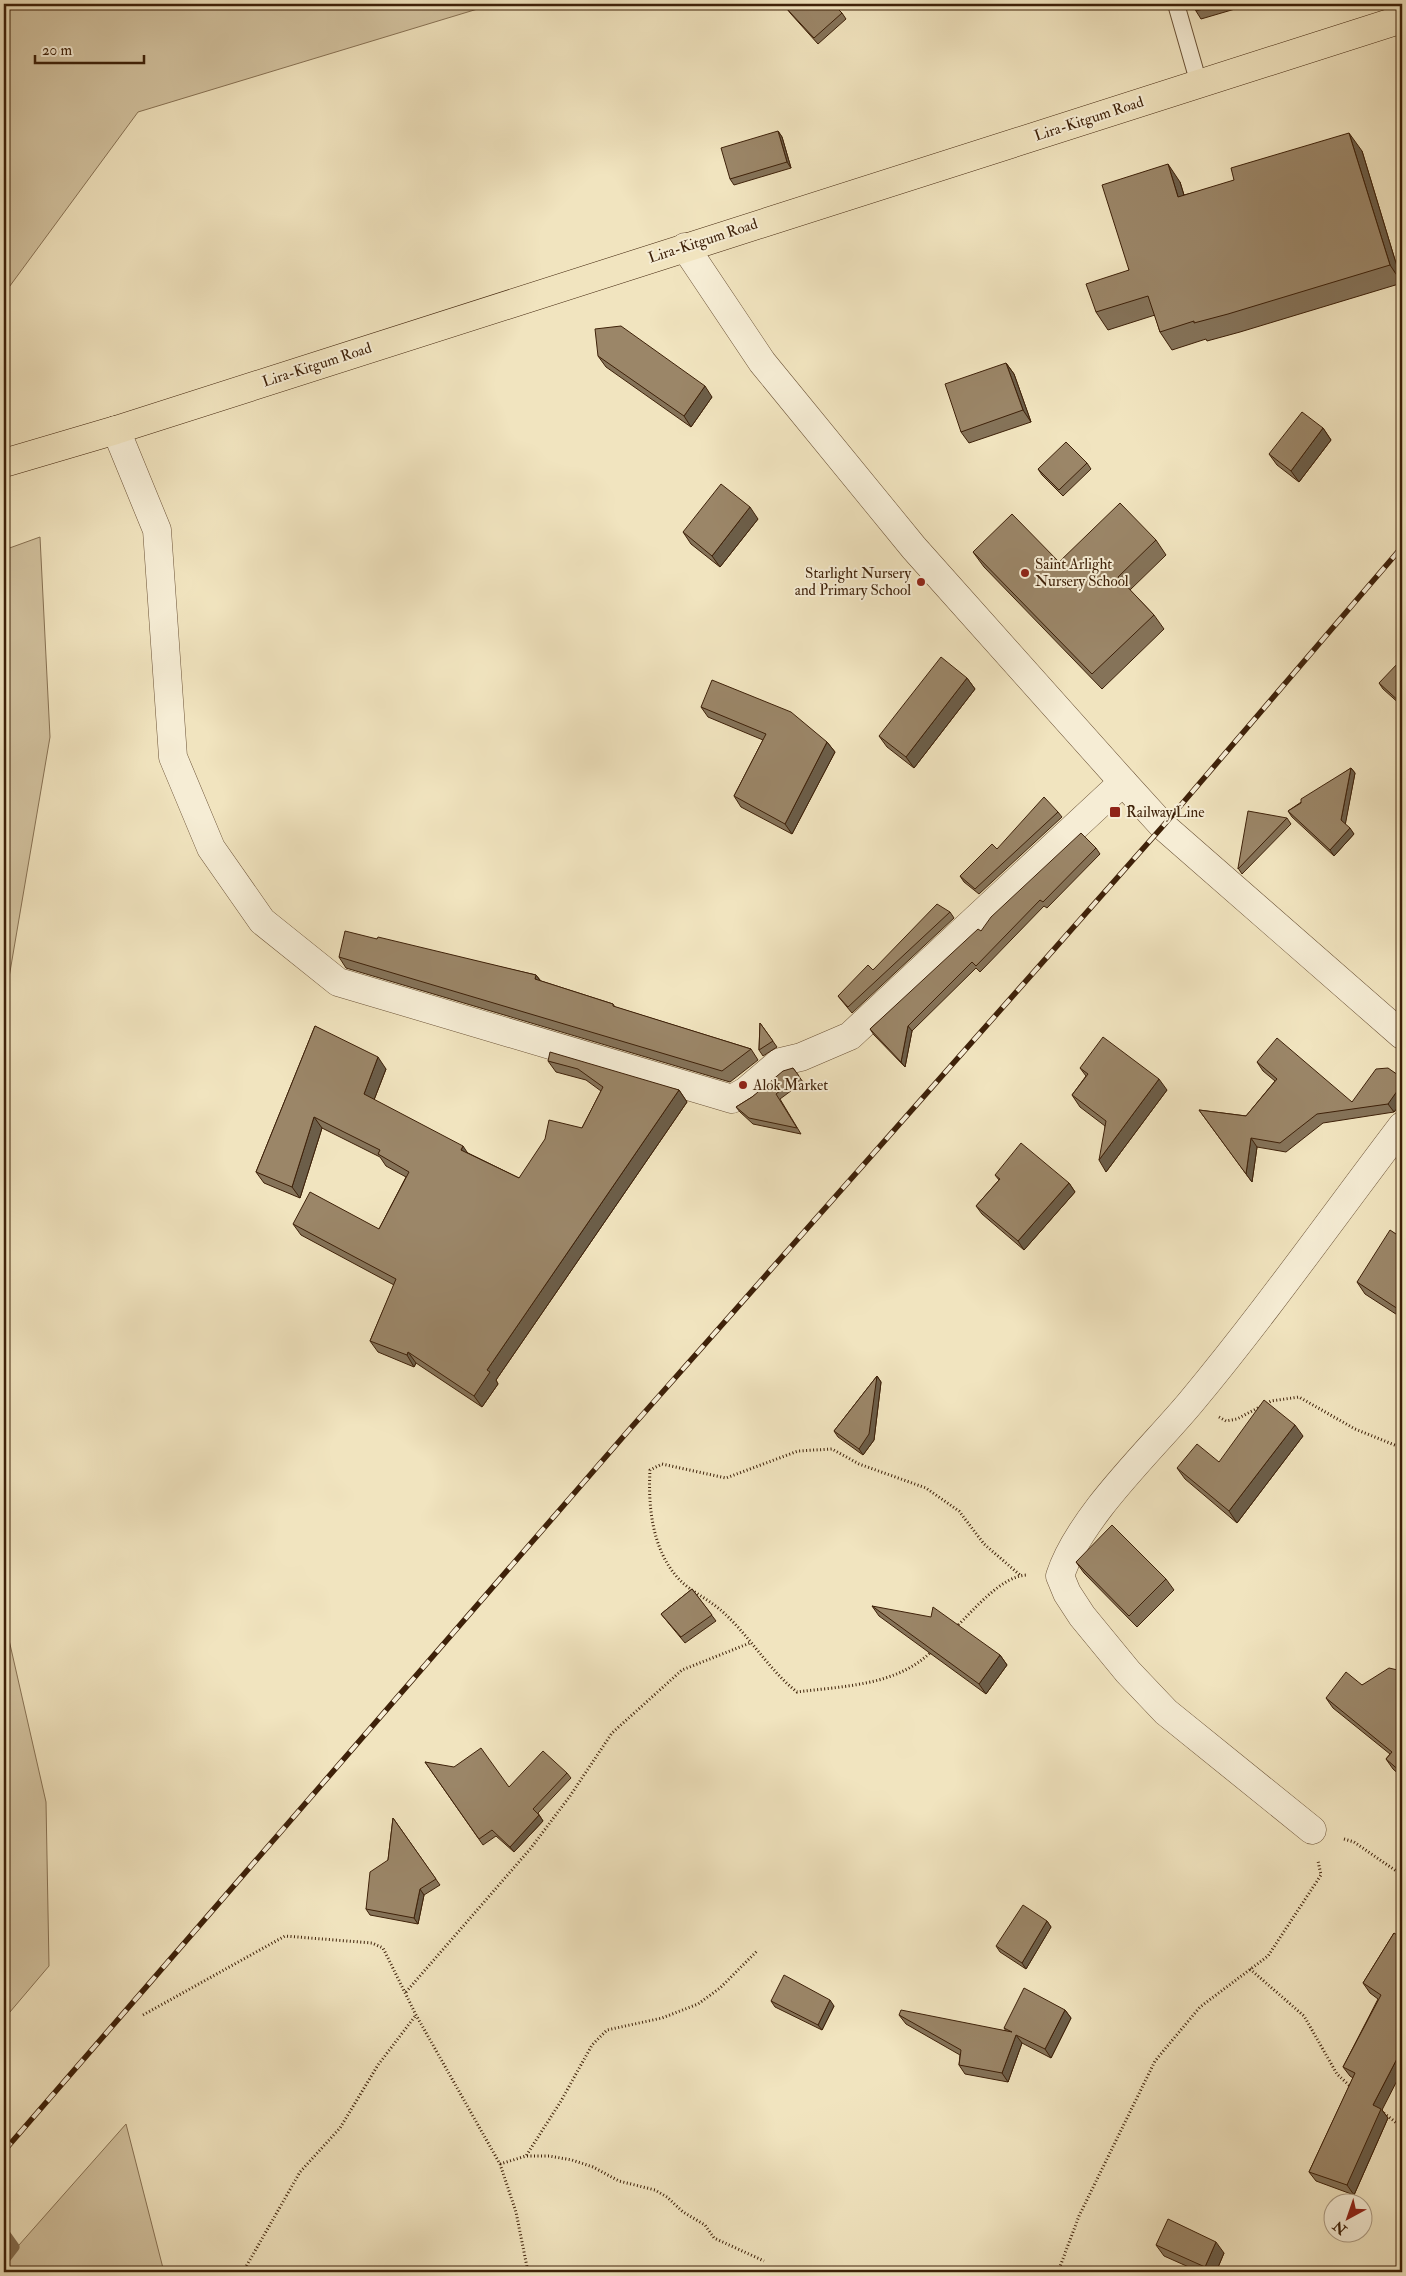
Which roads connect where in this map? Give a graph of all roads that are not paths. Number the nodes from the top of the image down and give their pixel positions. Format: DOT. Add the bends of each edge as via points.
graph roads {
  1 [pos="1176,4"];
  2 [pos="1402,19"];
  3 [pos="1199,84"];
  4 [pos="685,247"];
  5 [pos="116,430"];
  6 [pos="4,463"];
  7 [pos="1123,782"];
  8 [pos="1402,1035"];
  9 [pos="1402,1126"];
  10 [pos="1312,1830"];
  1 -- 3 [label="lane"];
  2 -- 3 [label="main road, Lira-Kitgum Road"];
  3 -- 4 [label="main road, Lira-Kitgum Road"];
  4 -- 5 [label="main road, Lira-Kitgum Road"];
  4 -- 7 [label="street" via="762,362 907,540"];
  5 -- 6 [label="main road, Lira-Kitgum Road"];
  5 -- 7 [label="street" via="158,530 173,757 211,848 262,921 338,982 732,1099 780,1062 801,1057 850,1036"];
  7 -- 8 [label="street" via="1163,826"];
  9 -- 10 [label="street" via="1192,1401 1102,1505 1069,1552 1060,1576 1082,1616 1166,1712"];
}
